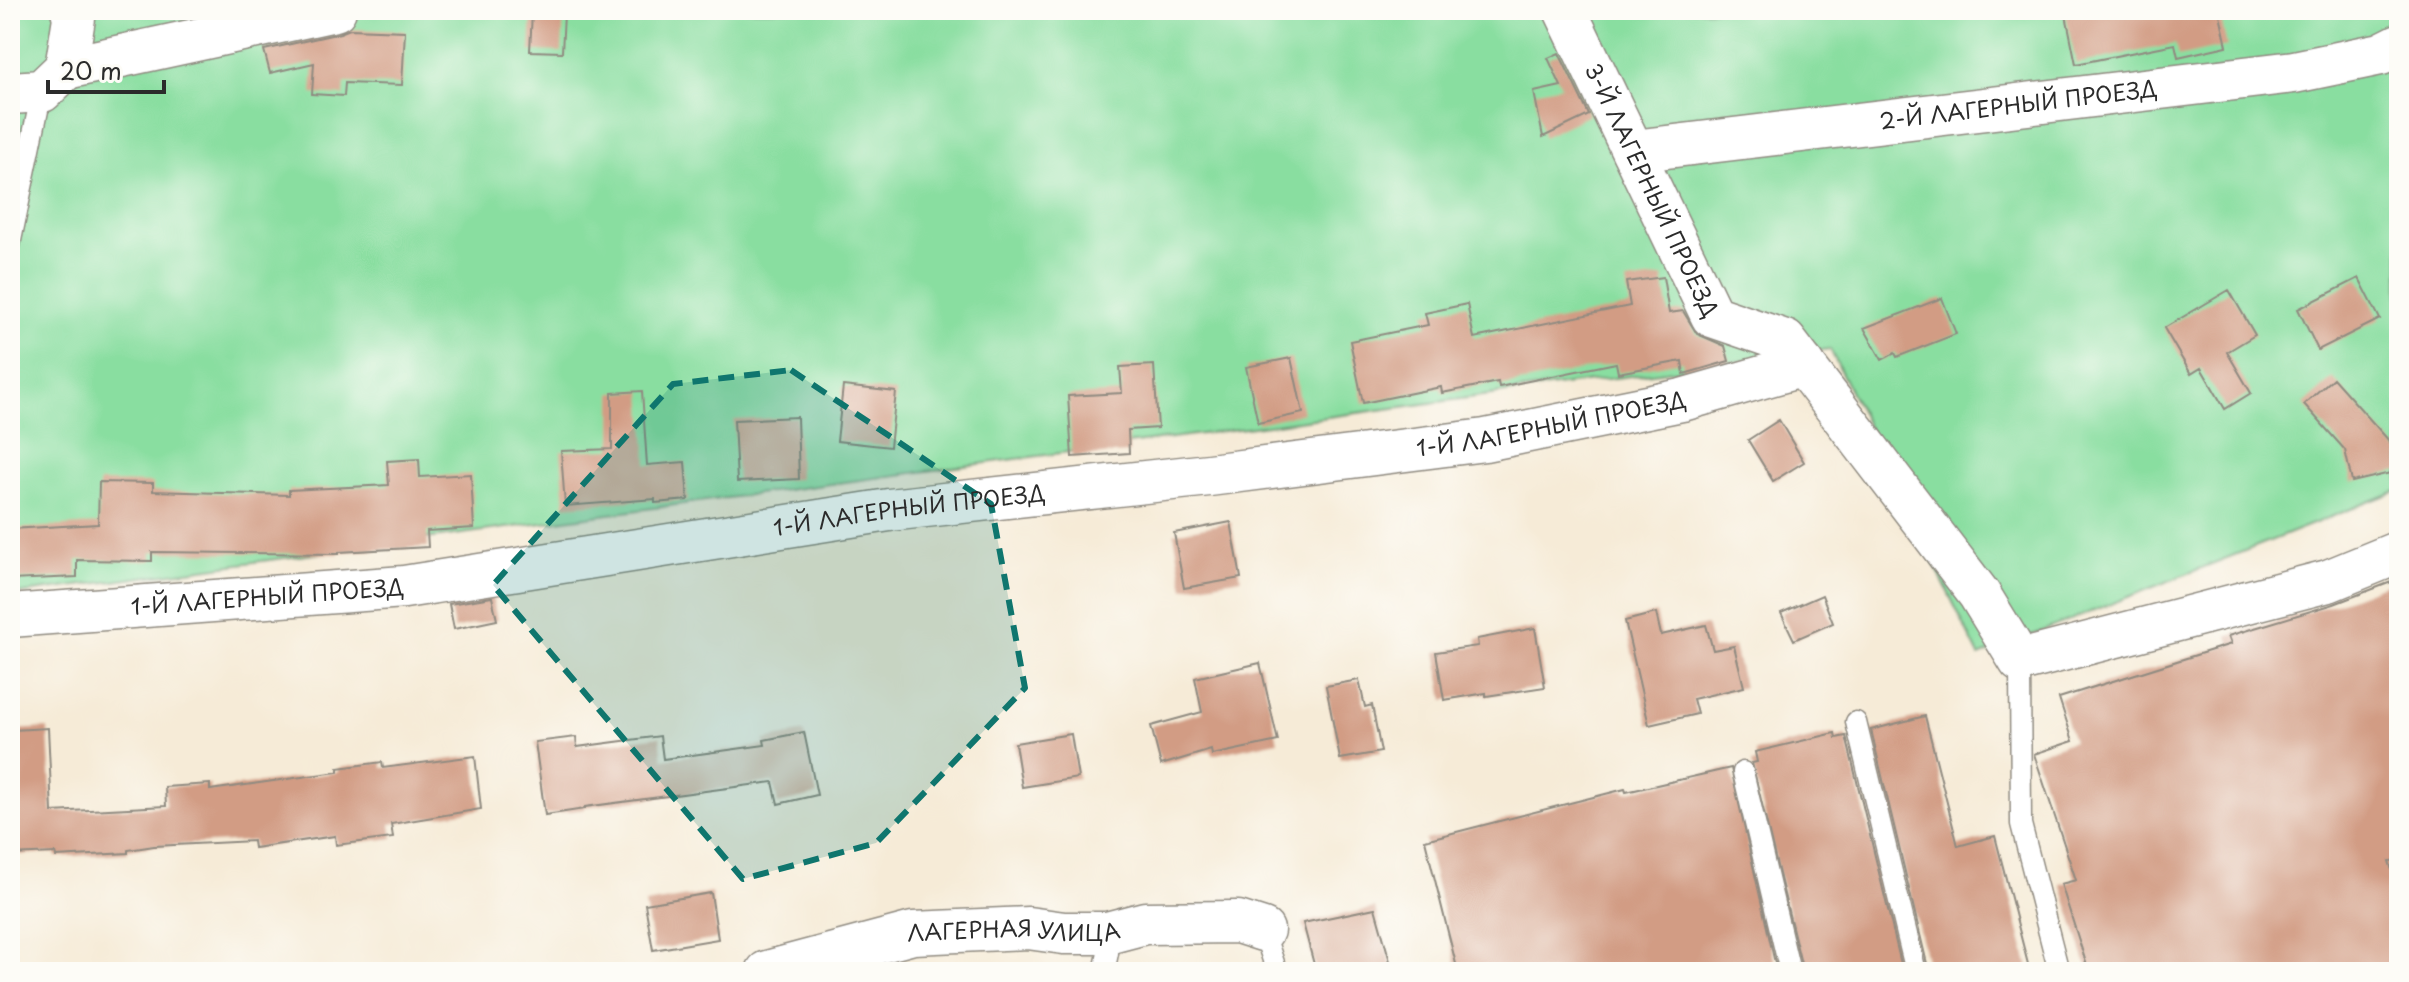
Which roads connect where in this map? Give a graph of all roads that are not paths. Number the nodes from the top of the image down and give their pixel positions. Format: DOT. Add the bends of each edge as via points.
graph roads {
  1 [pos="72,10"];
  2 [pos="335,10"];
  3 [pos="1565,10"];
  4 [pos="2399,45"];
  5 [pos="39,84"];
  6 [pos="1633,151"];
  7 [pos="10,245"];
  8 [pos="1804,365"];
  9 [pos="2399,552"];
  10 [pos="10,616"];
  11 [pos="2020,661"];
  12 [pos="1856,722"];
  13 [pos="1743,772"];
  14 [pos="1263,930"];
  15 [pos="1105,952"];
  16 [pos="767,972"];
  17 [pos="1277,972"];
  18 [pos="1790,972"];
  19 [pos="1916,972"];
  20 [pos="2059,972"];
  1 -- 5 [label="street" via="74,18"];
  2 -- 5 [label="street"];
  3 -- 6 [label="street, 3-Й ЛАГЕРНЫЙ ПРОЕЗД"];
  4 -- 6 [label="street, 2-Й ЛАГЕРНЫЙ ПРОЕЗД" via="2381,54 2294,72"];
  5 -- 7 [label="lane"];
  6 -- 8 [label="street, 3-Й ЛАГЕРНЫЙ ПРОЕЗД" via="1712,316 1785,341"];
  8 -- 10 [label="street, 1-Й ЛАГЕРНЫЙ ПРОЕЗД" via="1682,400 1485,440 889,510 404,587"];
  8 -- 11 [label="street, 3-Й ЛАГЕРНЫЙ ПРОЕЗД" via="1979,594"];
  9 -- 11 [label="street" via="2328,581"];
  11 -- 20 [label="lane" via="2021,824"];
  12 -- 19 [label="lane"];
  13 -- 18 [label="lane"];
  14 -- 15 [label="street, ЛАГЕРНАЯ УЛИЦА" via="1238,922 1145,923"];
  14 -- 17 [label="lane"];
  15 -- 16 [label="street, ЛАГЕРНАЯ УЛИЦА" via="1064,933 1028,928 913,933"];
}
